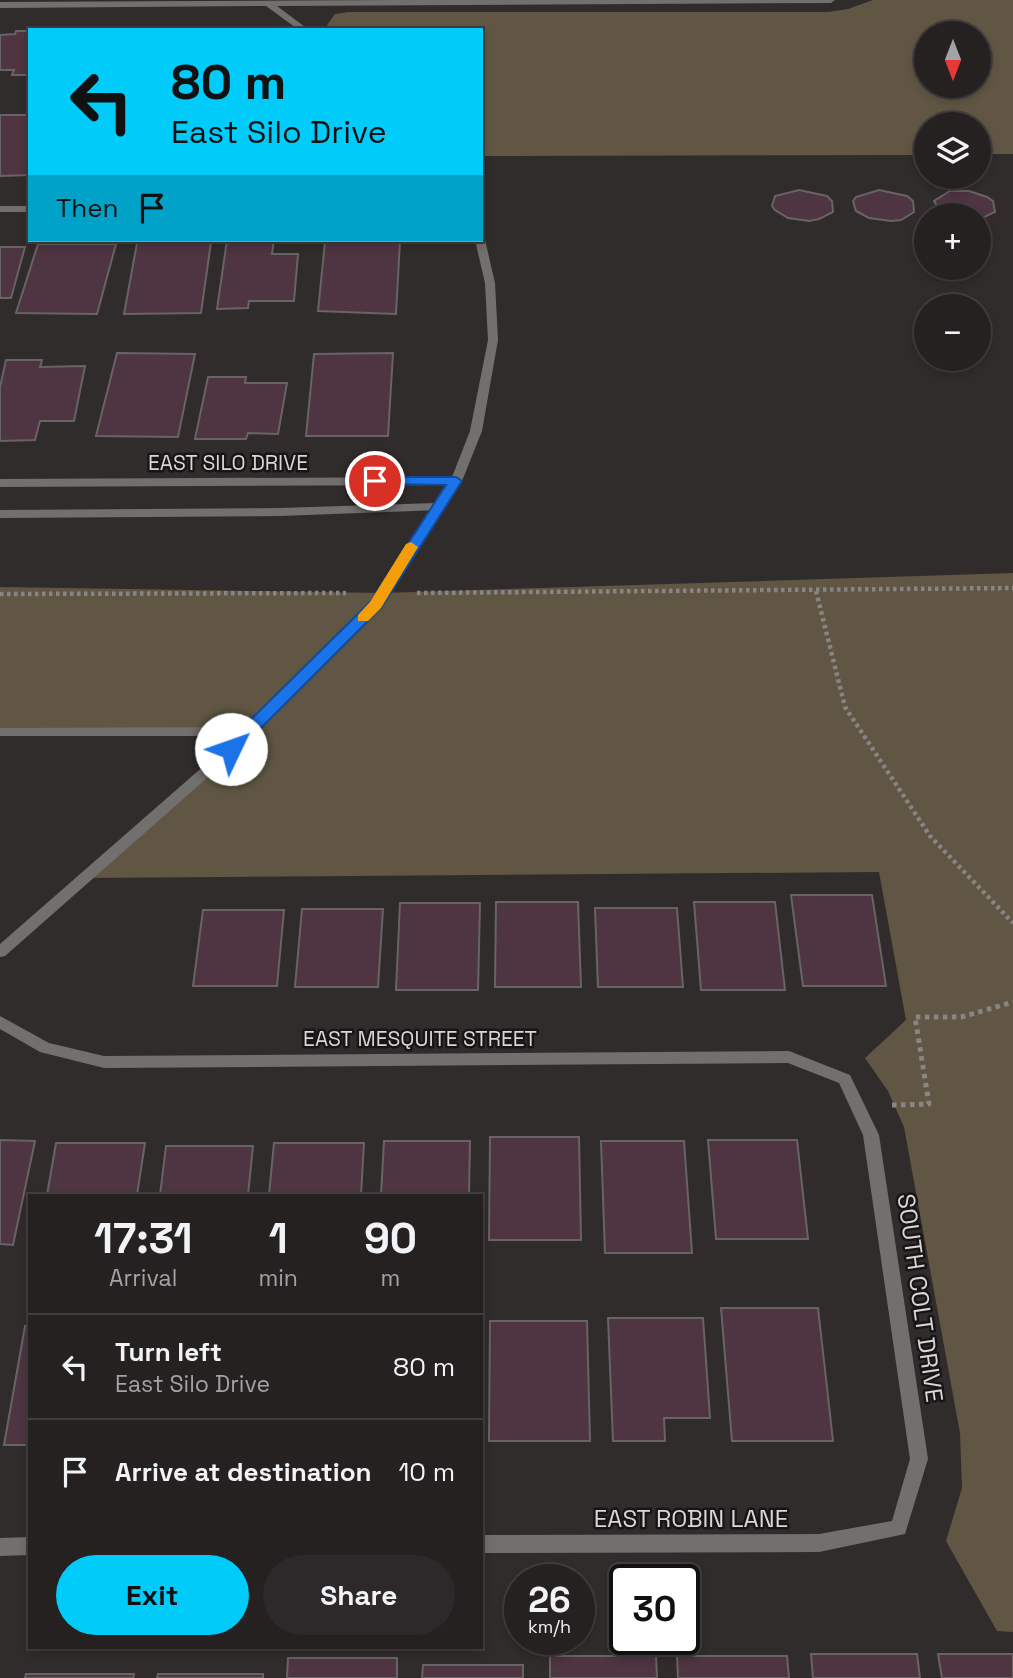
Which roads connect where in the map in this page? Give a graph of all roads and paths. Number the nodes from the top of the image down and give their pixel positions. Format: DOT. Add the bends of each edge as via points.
graph roads {
  1 [pos="831,0"];
  2 [pos="267,2"];
  3 [pos="0,5"];
  4 [pos="302,28"];
  5 [pos="0,209"];
  6 [pos="28,209"];
  7 [pos="480,242"];
  8 [pos="456,481"];
  9 [pos="0,483"];
  10 [pos="436,507"];
  11 [pos="0,514"];
  12 [pos="1013,587"];
  13 [pos="816,591"];
  14 [pos="383,593"];
  15 [pos="0,594"];
  16 [pos="252,731"];
  17 [pos="0,732"];
  18 [pos="1013,923"];
  19 [pos="0,952"];
  20 [pos="1013,1002"];
  21 [pos="0,1022"];
  22 [pos="845,1079"];
  23 [pos="858,1106"];
  24 [pos="899,1528"];
  25 [pos="483,1544"];
  26 [pos="28,1546"];
  27 [pos="0,1547"];
  1 -- 2 [label="street"];
  2 -- 3 [label="street"];
  2 -- 4 [label="street"];
  5 -- 6 [label="street"];
  7 -- 8 [label="street" via="490,283 493,340 476,431"];
  8 -- 9 [label="street, EAST SILO DRIVE"];
  8 -- 10 [label="street"];
  10 -- 11 [label="street"];
  10 -- 14 [label="street"];
  12 -- 13 [label="path"];
  13 -- 14 [label="path"];
  13 -- 18 [label="path" via="845,707 930,836"];
  14 -- 15 [label="path"];
  14 -- 16 [label="street"];
  16 -- 17 [label="street"];
  16 -- 19 [label="street"];
  20 -- 23 [label="path" via="961,1017 915,1017 929,1104"];
  21 -- 22 [label="street, EAST MESQUITE STREET" via="45,1048 104,1062 789,1058"];
  22 -- 23 [label="street, SOUTH COLT DRIVE"];
  23 -- 24 [label="street, SOUTH COLT DRIVE" via="871,1135 919,1459"];
  24 -- 25 [label="street, EAST ROBIN LANE" via="819,1543"];
  26 -- 27 [label="street"];
}
